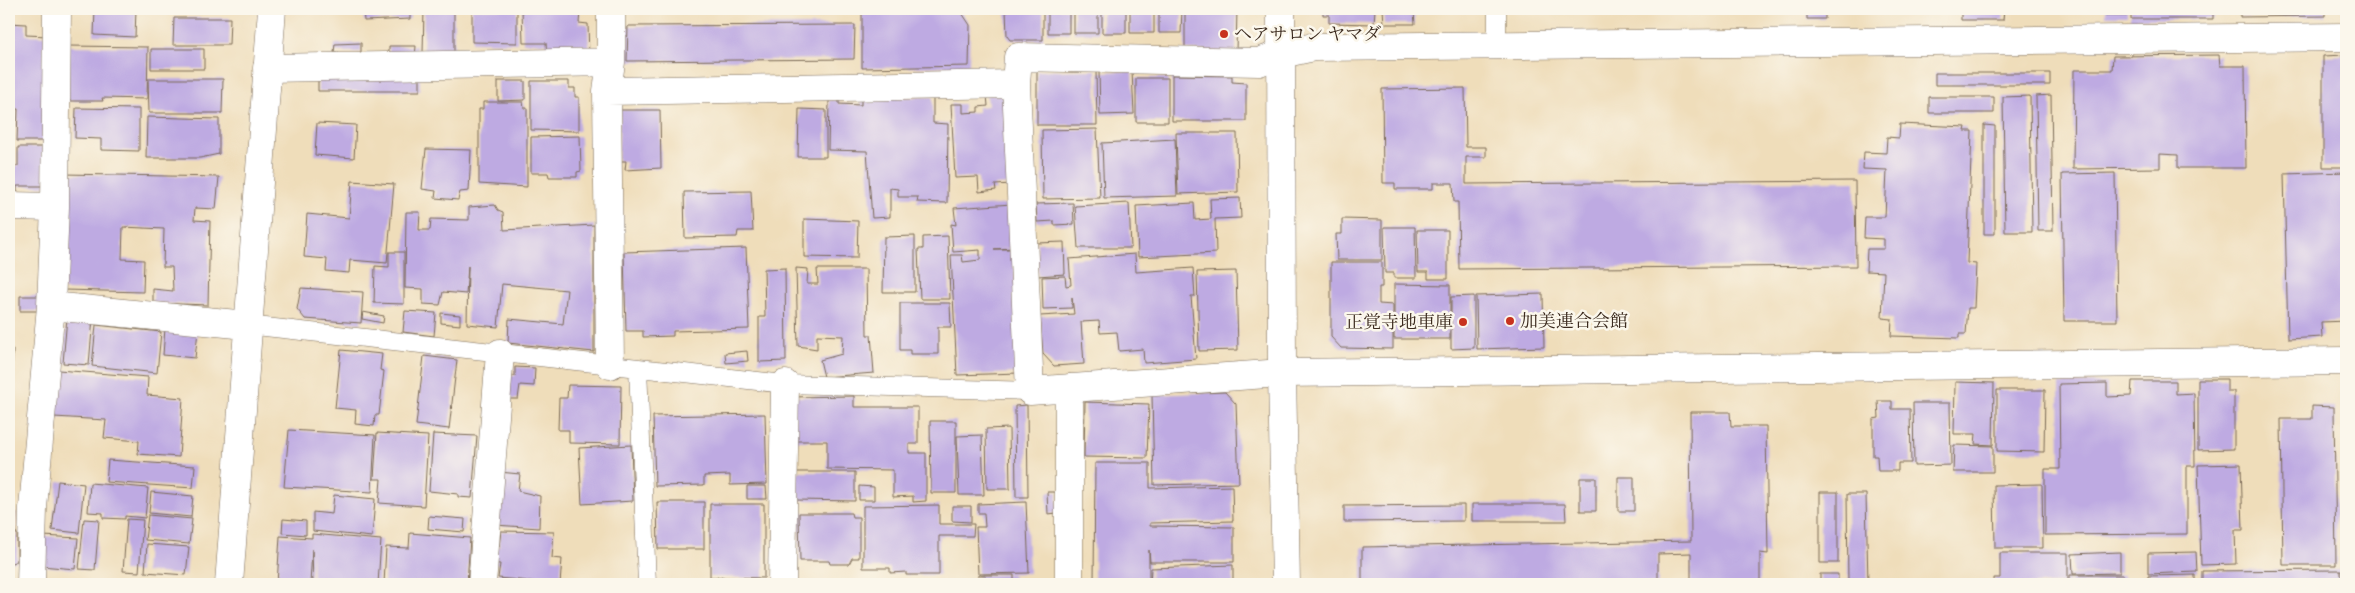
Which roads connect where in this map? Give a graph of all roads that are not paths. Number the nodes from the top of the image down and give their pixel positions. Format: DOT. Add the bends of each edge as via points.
graph roads {
  1 [pos="272,9"];
  2 [pos="611,9"];
  3 [pos="1281,9"];
  4 [pos="1497,9"];
  5 [pos="49,10"];
  6 [pos="2346,37"];
  7 [pos="1497,45"];
  8 [pos="1281,54"];
  9 [pos="611,62"];
  10 [pos="267,68"];
  11 [pos="1016,84"];
  12 [pos="607,91"];
  13 [pos="9,206"];
  14 [pos="55,207"];
  15 [pos="51,306"];
  16 [pos="248,325"];
  17 [pos="500,353"];
  18 [pos="2346,361"];
  19 [pos="610,365"];
  20 [pos="638,368"];
  21 [pos="1282,373"];
  22 [pos="785,384"];
  23 [pos="1069,388"];
  24 [pos="1030,391"];
  25 [pos="31,584"];
  26 [pos="229,584"];
  27 [pos="482,584"];
  28 [pos="647,584"];
  29 [pos="782,584"];
  30 [pos="1069,584"];
  31 [pos="1286,584"];
  1 -- 10 [label="street"];
  2 -- 9 [label="street"];
  3 -- 8 [label="street"];
  4 -- 7 [label="lane"];
  5 -- 14 [label="street"];
  6 -- 7 [label="street"];
  7 -- 8 [label="street" via="1314,47"];
  8 -- 11 [label="street" via="1259,62 1018,57"];
  8 -- 21 [label="street"];
  9 -- 10 [label="street"];
  9 -- 12 [label="street"];
  10 -- 16 [label="street"];
  11 -- 12 [label="street"];
  11 -- 24 [label="street"];
  12 -- 19 [label="street"];
  13 -- 14 [label="street"];
  14 -- 15 [label="street"];
  15 -- 16 [label="street"];
  15 -- 25 [label="street" via="33,508"];
  16 -- 17 [label="lane"];
  16 -- 26 [label="street"];
  17 -- 19 [label="lane"];
  17 -- 27 [label="street"];
  18 -- 21 [label="street"];
  19 -- 20 [label="lane"];
  20 -- 22 [label="lane"];
  20 -- 28 [label="lane"];
  21 -- 23 [label="street"];
  21 -- 31 [label="street"];
  22 -- 24 [label="lane"];
  22 -- 29 [label="street"];
  23 -- 24 [label="street"];
  23 -- 30 [label="street"];
}
